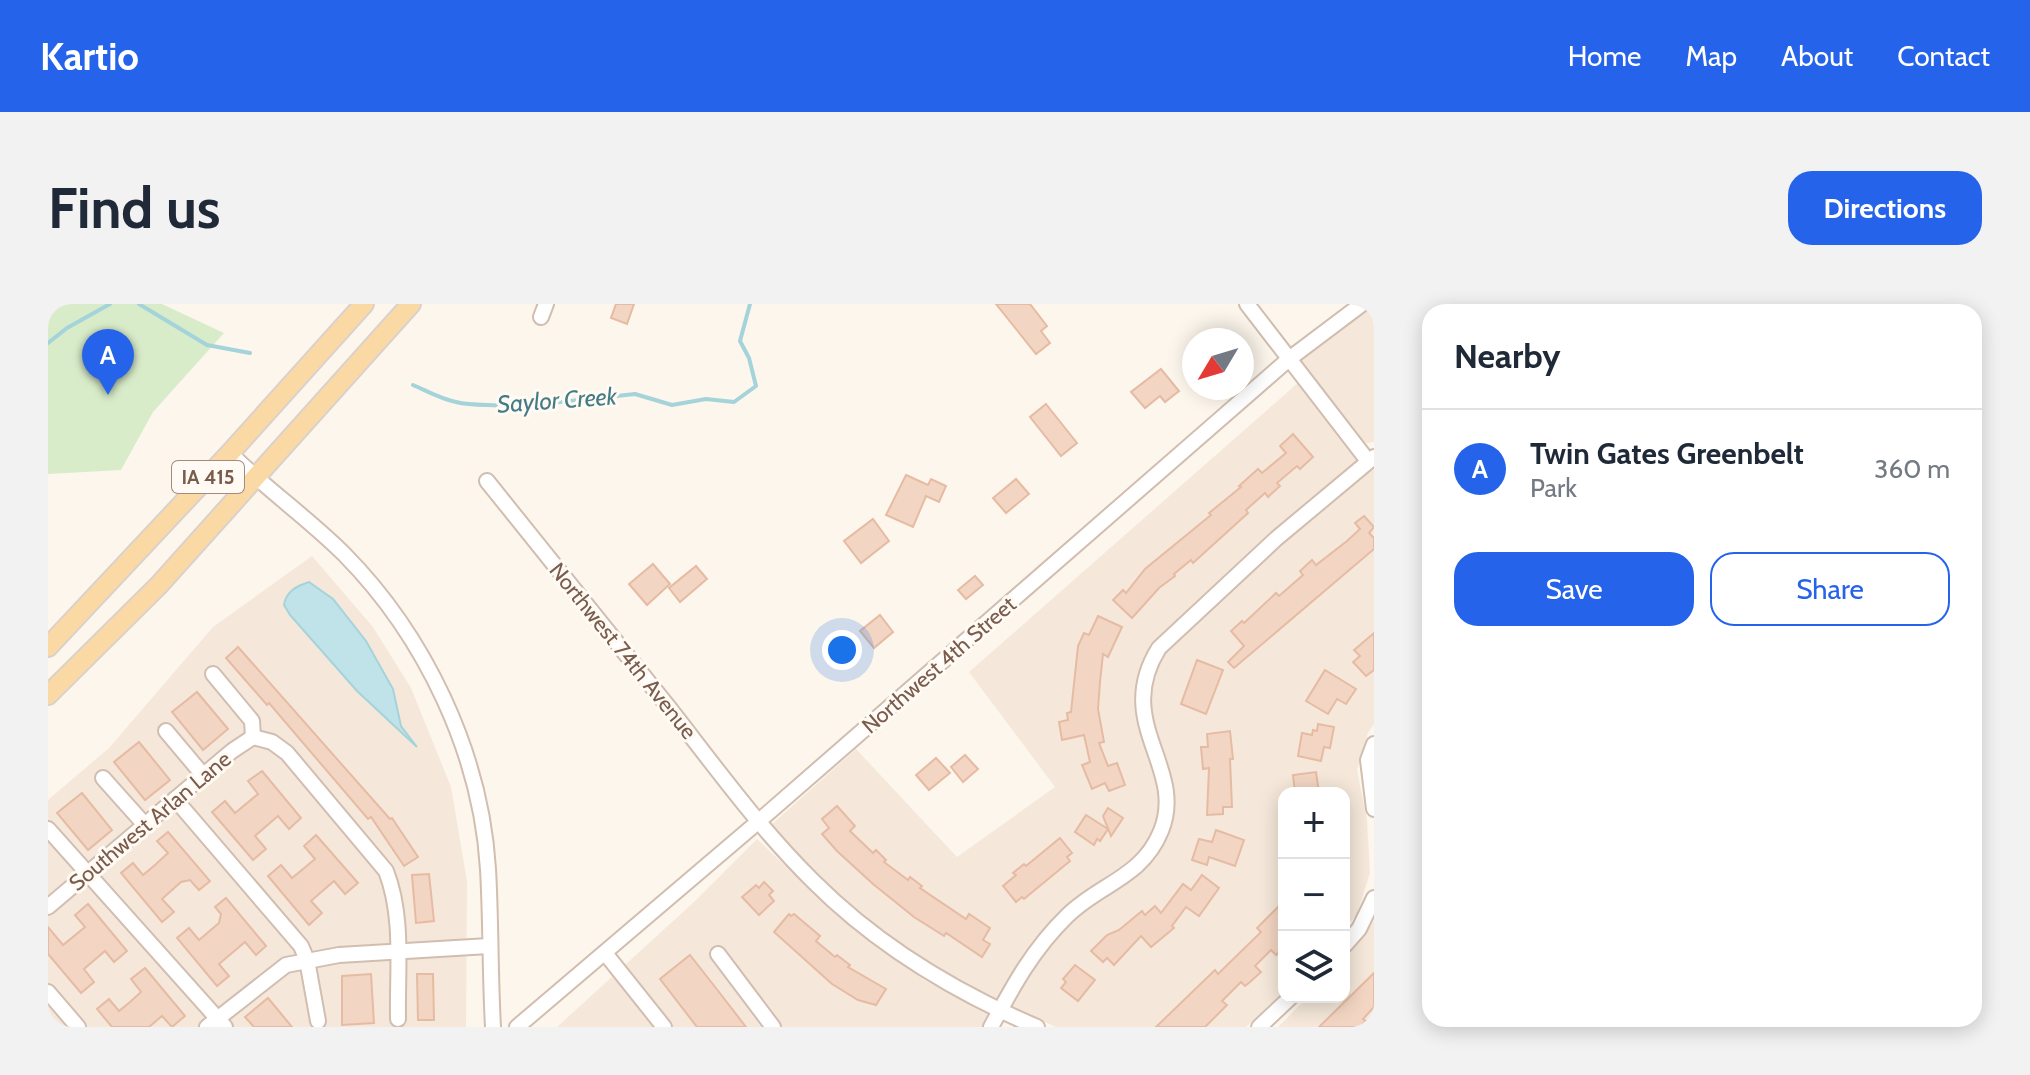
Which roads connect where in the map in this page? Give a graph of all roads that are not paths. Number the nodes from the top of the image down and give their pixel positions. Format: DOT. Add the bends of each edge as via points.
graph roads {
  1 [pos="364,304"];
  2 [pos="411,304"];
  3 [pos="1247,304"];
  4 [pos="1362,304"];
  5 [pos="1289,359"];
  6 [pos="230,453"];
  7 [pos="1371,459"];
  8 [pos="254,477"];
  9 [pos="487,481"];
  10 [pos="48,647"];
  11 [pos="213,674"];
  12 [pos="48,695"];
  13 [pos="166,731"];
  14 [pos="253,737"];
  15 [pos="1374,744"];
  16 [pos="203,775"];
  17 [pos="103,778"];
  18 [pos="175,799"];
  19 [pos="1374,809"];
  20 [pos="759,821"];
  21 [pos="145,825"];
  22 [pos="48,829"];
  23 [pos="88,873"];
  24 [pos="1374,898"];
  25 [pos="48,907"];
  26 [pos="1350,939"];
  27 [pos="489,946"];
  28 [pos="397,951"];
  29 [pos="605,953"];
  30 [pos="718,954"];
  31 [pos="307,960"];
  32 [pos="48,992"];
  33 [pos="1285,1003"];
  34 [pos="999,1011"];
  35 [pos="398,1019"];
  36 [pos="318,1021"];
  37 [pos="216,1024"];
  38 [pos="78,1027"];
  39 [pos="493,1027"];
  40 [pos="517,1027"];
  41 [pos="664,1027"];
  42 [pos="773,1027"];
  43 [pos="991,1027"];
  44 [pos="1037,1027"];
  45 [pos="1259,1027"];
  1 -- 6 [label="main road, IA 415"];
  2 -- 8 [label="main road, IA 415"];
  3 -- 5 [label="street"];
  4 -- 5 [label="street, Northwest 4th Street"];
  5 -- 7 [label="street"];
  5 -- 20 [label="street, Northwest 4th Street"];
  6 -- 8 [label="street"];
  6 -- 10 [label="main road, IA 415"];
  7 -- 34 [label="street" via="1159,648 1146,675 1142,713 1165,787 1162,829 1134,870 1088,898 1047,937"];
  8 -- 12 [label="main road, IA 415" via="159,585"];
  8 -- 27 [label="street" via="345,555 379,593 445,701 479,809 488,872"];
  9 -- 20 [label="street, Northwest 74th Avenue"];
  11 -- 14 [label="street" via="252,721"];
  13 -- 16 [label="street"];
  14 -- 16 [label="street, Southwest Arlan Lane"];
  14 -- 28 [label="street" via="287,753 386,871 393,890"];
  15 -- 19 [label="street" via="1368,760"];
  16 -- 18 [label="street, Southwest Arlan Lane"];
  17 -- 21 [label="street"];
  18 -- 21 [label="street, Southwest Arlan Lane"];
  18 -- 31 [label="street" via="301,946"];
  20 -- 29 [label="street, Northwest 4th Street"];
  20 -- 34 [label="street, Northwest 74th Avenue" via="813,882 872,933"];
  21 -- 23 [label="street, Southwest Arlan Lane"];
  22 -- 23 [label="street"];
  23 -- 25 [label="street, Southwest Arlan Lane"];
  23 -- 37 [label="street"];
  24 -- 26 [label="street"];
  27 -- 28 [label="street"];
  27 -- 39 [label="street"];
  28 -- 31 [label="street"];
  28 -- 35 [label="street"];
  29 -- 40 [label="street, Northwest 4th Street"];
  29 -- 41 [label="street"];
  30 -- 42 [label="street"];
  31 -- 36 [label="street"];
  31 -- 37 [label="street" via="286,965"];
  32 -- 38 [label="street"];
  33 -- 45 [label="street"];
  34 -- 43 [label="street"];
  34 -- 44 [label="street, Northwest 74th Avenue"];
}
